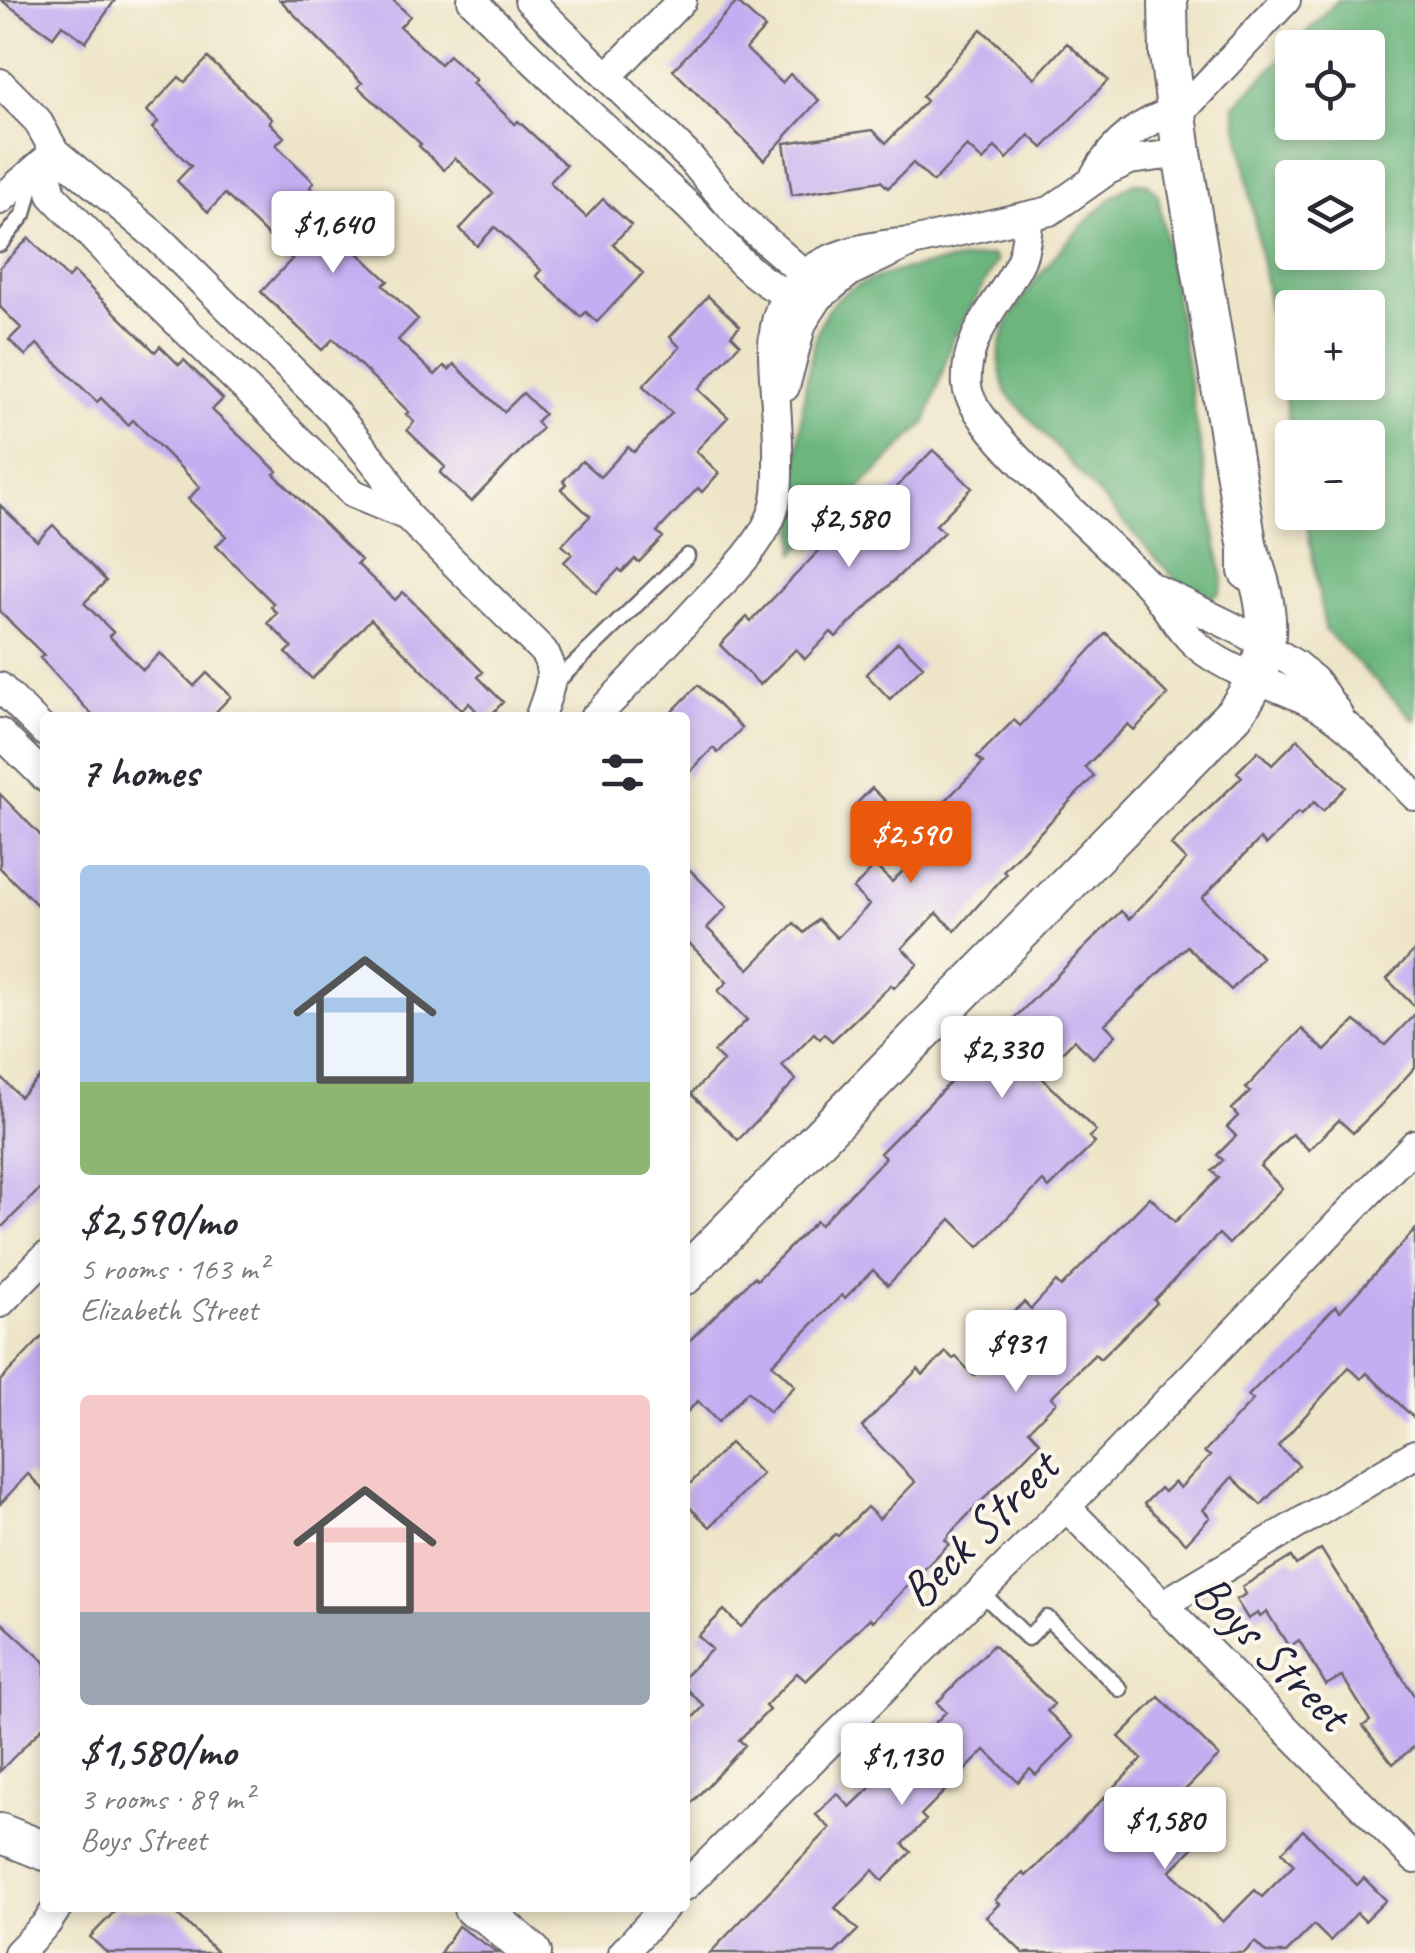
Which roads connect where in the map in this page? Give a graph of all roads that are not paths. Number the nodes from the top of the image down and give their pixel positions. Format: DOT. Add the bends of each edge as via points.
graph roads {
  1 [pos="472,0"];
  2 [pos="529,0"];
  3 [pos="682,0"];
  4 [pos="1168,0"];
  5 [pos="1286,0"];
  6 [pos="607,77"];
  7 [pos="0,83"];
  8 [pos="1178,112"];
  9 [pos="1182,152"];
  10 [pos="45,161"];
  11 [pos="1084,188"];
  12 [pos="0,200"];
  13 [pos="1029,217"];
  14 [pos="0,244"];
  15 [pos="802,291"];
  16 [pos="407,516"];
  17 [pos="687,556"];
  18 [pos="1148,584"];
  19 [pos="1250,657"];
  20 [pos="0,687"];
  21 [pos="548,690"];
  22 [pos="541,712"];
  23 [pos="600,712"];
  24 [pos="40,727"];
  25 [pos="0,733"];
  26 [pos="40,772"];
  27 [pos="1415,796"];
  28 [pos="1415,1144"];
  29 [pos="40,1263"];
  30 [pos="690,1270"];
  31 [pos="0,1303"];
  32 [pos="1415,1454"];
  33 [pos="1066,1507"];
  34 [pos="981,1592"];
  35 [pos="1162,1605"];
  36 [pos="1120,1689"];
  37 [pos="0,1833"];
  38 [pos="40,1849"];
  39 [pos="1415,1860"];
  40 [pos="690,1881"];
  41 [pos="54,1912"];
  42 [pos="482,1912"];
  43 [pos="660,1912"];
  44 [pos="18,1953"];
  45 [pos="532,1953"];
  46 [pos="623,1953"];
  1 -- 15 [label="street" via="749,271"];
  2 -- 6 [label="street"];
  3 -- 6 [label="street"];
  4 -- 8 [label="street"];
  5 -- 8 [label="street"];
  6 -- 15 [label="street" via="691,159"];
  7 -- 10 [label="street" via="37,120"];
  8 -- 9 [label="street"];
  8 -- 11 [label="street" via="1132,130"];
  9 -- 11 [label="street" via="1130,160"];
  9 -- 19 [label="street" via="1248,549 1268,624"];
  10 -- 12 [label="street"];
  10 -- 14 [label="lane" via="24,214"];
  10 -- 16 [label="street" via="159,238 335,413 384,474"];
  10 -- 16 [label="street" via="52,195 124,271 354,494"];
  11 -- 13 [label="street"];
  13 -- 15 [label="street" via="848,250 824,261"];
  13 -- 18 [label="street" via="1020,261 974,341 968,395 994,432"];
  15 -- 23 [label="street" via="778,318 773,343 776,499 765,530"];
  16 -- 21 [label="street" via="548,657"];
  17 -- 21 [label="lane"];
  18 -- 19 [label="street"];
  18 -- 19 [label="street" via="1208,654"];
  19 -- 27 [label="street" via="1312,678 1348,728"];
  19 -- 30 [label="street" via="1234,714"];
  20 -- 24 [label="street"];
  21 -- 22 [label="street"];
  25 -- 26 [label="street"];
  28 -- 33 [label="street, Beck Street"];
  29 -- 31 [label="street"];
  32 -- 35 [label="street"];
  33 -- 34 [label="street, Beck Street"];
  33 -- 35 [label="street, Boys Street"];
  34 -- 36 [label="lane" via="1028,1638 1047,1618"];
  34 -- 40 [label="street, Beck Street"];
  35 -- 39 [label="street, Boys Street"];
  37 -- 38 [label="street"];
  41 -- 44 [label="street"];
  42 -- 45 [label="street"];
  43 -- 46 [label="street"];
}
